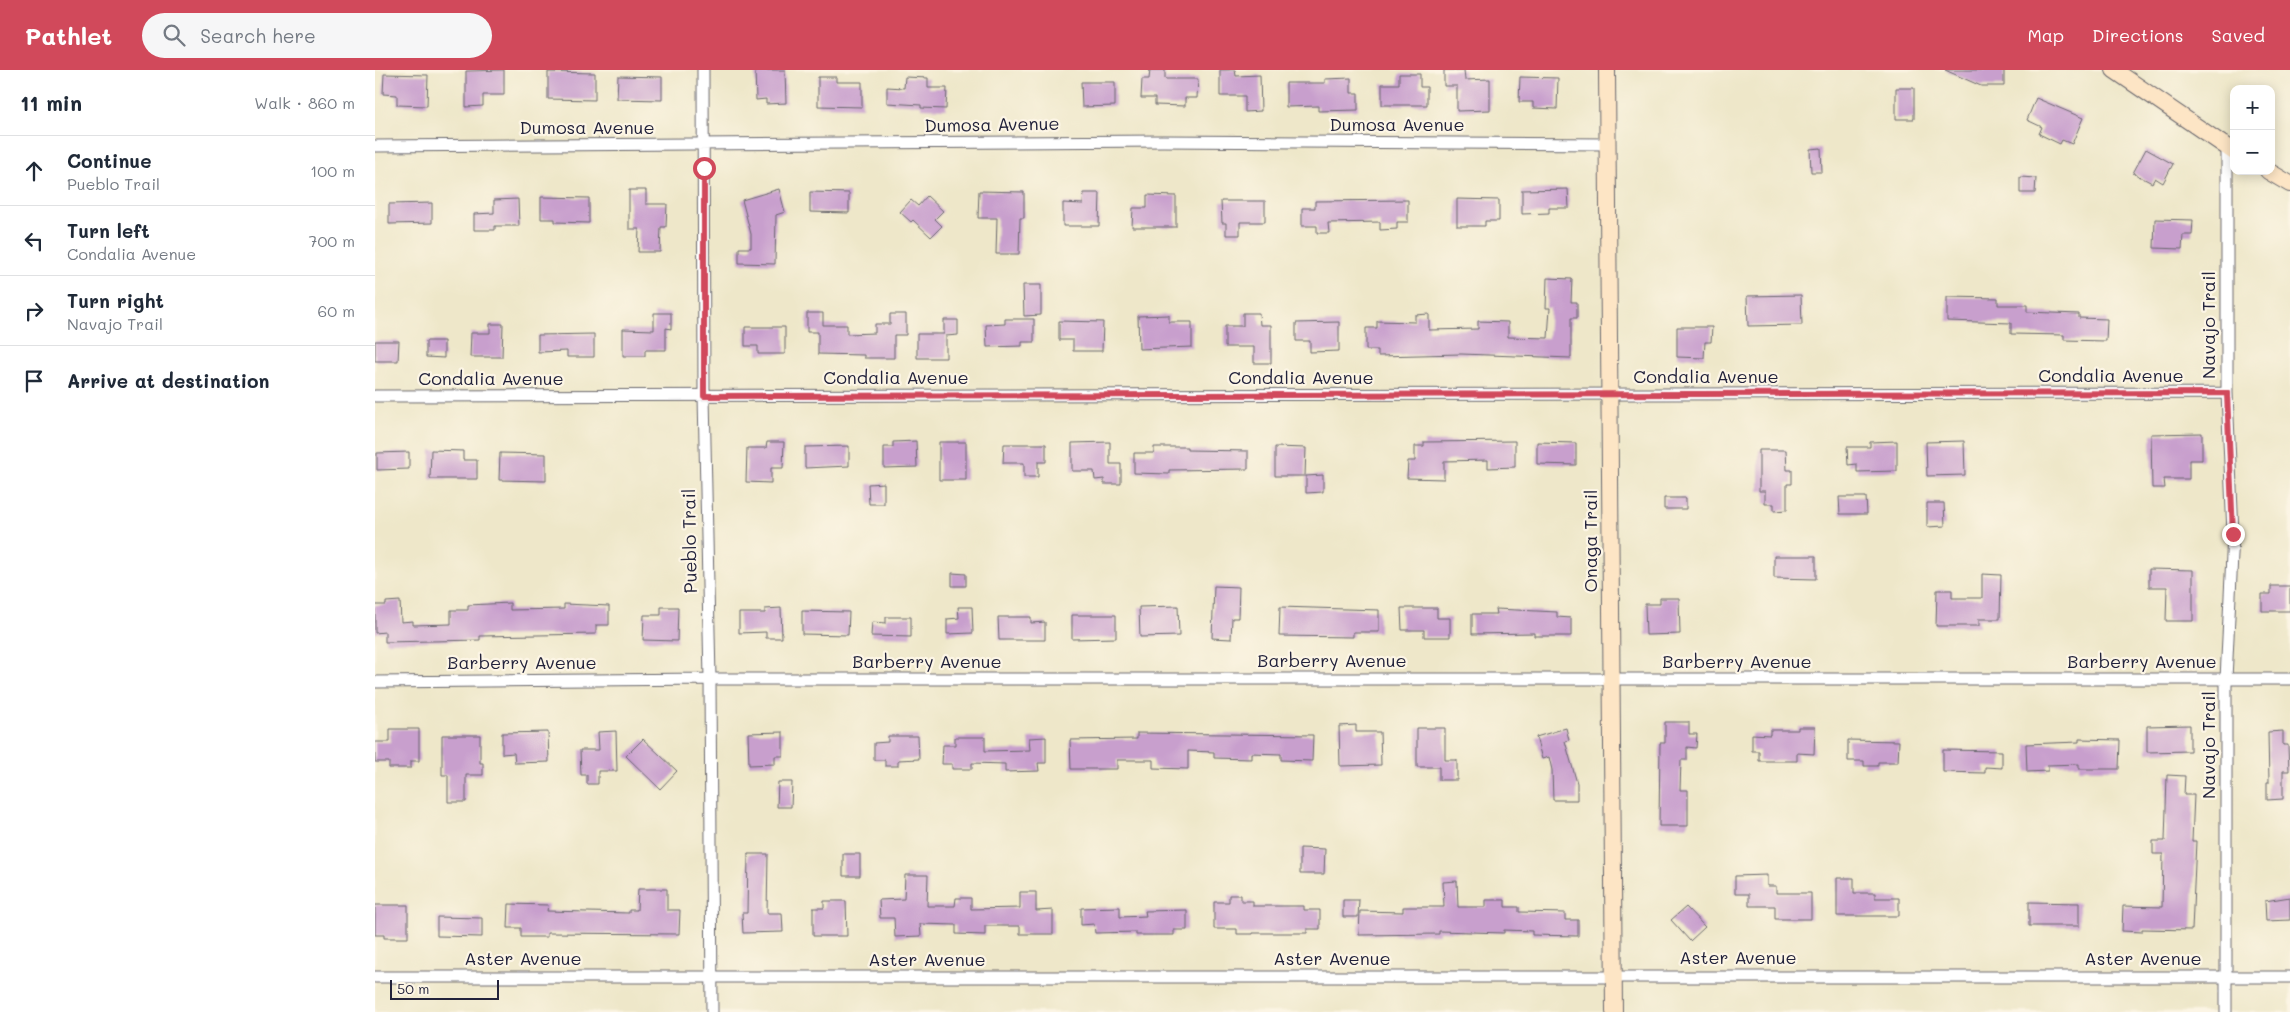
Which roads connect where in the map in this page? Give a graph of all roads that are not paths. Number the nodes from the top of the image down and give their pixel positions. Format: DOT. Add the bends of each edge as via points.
graph roads {
  1 [pos="703,70"];
  2 [pos="1607,70"];
  3 [pos="2114,70"];
  4 [pos="1609,144"];
  5 [pos="704,145"];
  6 [pos="375,146"];
  7 [pos="2230,150"];
  8 [pos="2275,175"];
  9 [pos="2290,184"];
  10 [pos="2227,393"];
  11 [pos="1610,395"];
  12 [pos="375,396"];
  13 [pos="704,396"];
  14 [pos="710,679"];
  15 [pos="1611,679"];
  16 [pos="2226,679"];
  17 [pos="2290,679"];
  18 [pos="375,682"];
  19 [pos="1613,975"];
  20 [pos="375,977"];
  21 [pos="2225,977"];
  22 [pos="2290,977"];
  23 [pos="712,978"];
  24 [pos="712,1012"];
  25 [pos="1614,1012"];
  26 [pos="2226,1012"];
  1 -- 5 [label="street, Pueblo Trail"];
  2 -- 4 [label="street, Onaga Trail"];
  3 -- 7 [label="street"];
  4 -- 5 [label="street, Dumosa Avenue" via="1153,141"];
  4 -- 11 [label="street, Onaga Trail"];
  5 -- 6 [label="street, Dumosa Avenue"];
  5 -- 13 [label="street, Pueblo Trail"];
  7 -- 10 [label="street, Navajo Trail"];
  8 -- 9 [label="street"];
  10 -- 11 [label="street, Condalia Avenue"];
  10 -- 16 [label="street, Navajo Trail" via="2233,534"];
  11 -- 13 [label="street, Condalia Avenue"];
  11 -- 15 [label="street, Onaga Trail"];
  12 -- 13 [label="street, Condalia Avenue"];
  13 -- 14 [label="street, Pueblo Trail"];
  14 -- 15 [label="street, Barberry Avenue"];
  14 -- 18 [label="street, Barberry Avenue"];
  14 -- 23 [label="street, Pueblo Trail"];
  15 -- 16 [label="street, Barberry Avenue"];
  15 -- 19 [label="street, Onaga Trail"];
  16 -- 17 [label="street, Barberry Avenue"];
  16 -- 21 [label="street, Navajo Trail"];
  19 -- 21 [label="street, Aster Avenue"];
  19 -- 23 [label="street, Aster Avenue"];
  19 -- 25 [label="street, Onaga Trail"];
  20 -- 23 [label="street, Aster Avenue"];
  21 -- 22 [label="street, Aster Avenue"];
  21 -- 26 [label="street, Navajo Trail"];
  23 -- 24 [label="street, Pueblo Trail"];
}
